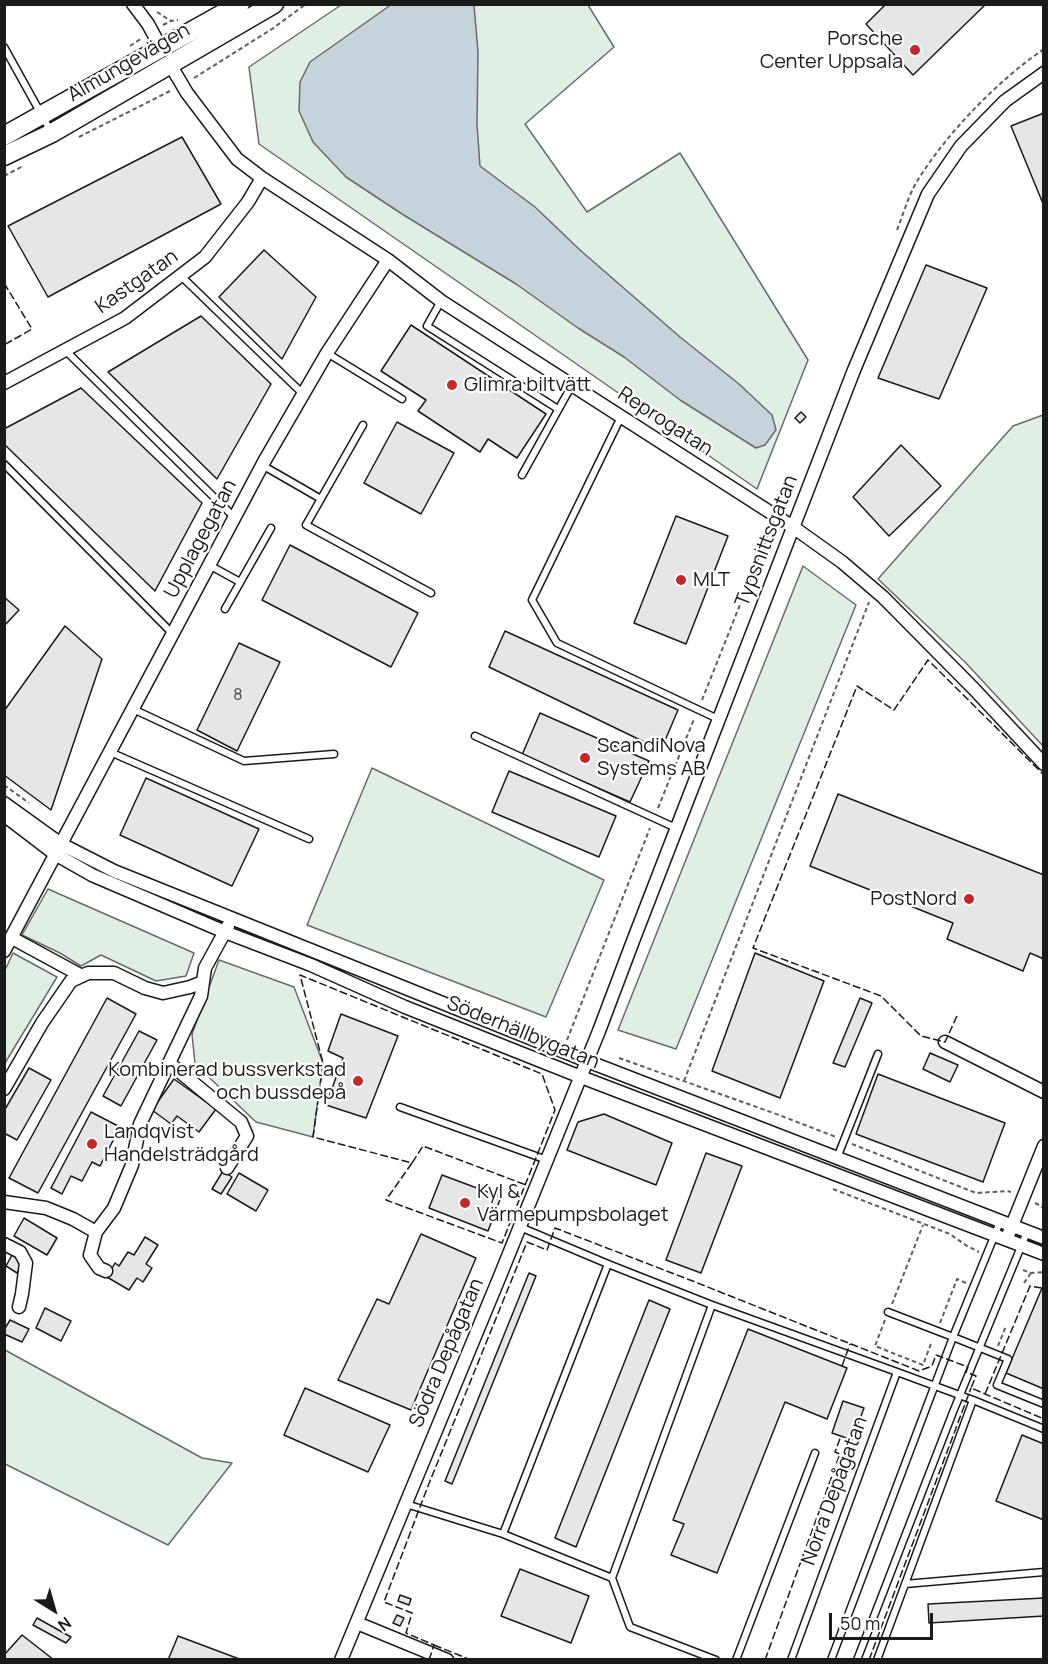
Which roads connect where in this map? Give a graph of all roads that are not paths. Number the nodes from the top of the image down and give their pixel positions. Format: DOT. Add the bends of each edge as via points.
graph roads {
  1 [pos="133,4"];
  2 [pos="240,4"];
  3 [pos="274,4"];
  4 [pos="4,47"];
  5 [pos="161,48"];
  6 [pos="171,66"];
  7 [pos="1044,73"];
  8 [pos="43,115"];
  9 [pos="52,134"];
  10 [pos="4,136"];
  11 [pos="4,156"];
  12 [pos="262,178"];
  13 [pos="388,260"];
  14 [pos="180,275"];
  15 [pos="441,301"];
  16 [pos="65,350"];
  17 [pos="327,353"];
  18 [pos="4,383"];
  19 [pos="572,385"];
  20 [pos="303,394"];
  21 [pos="402,399"];
  22 [pos="558,409"];
  23 [pos="621,417"];
  24 [pos="363,425"];
  25 [pos="4,464"];
  26 [pos="262,465"];
  27 [pos="522,475"];
  28 [pos="321,499"];
  29 [pos="235,517"];
  30 [pos="793,527"];
  31 [pos="271,528"];
  32 [pos="209,565"];
  33 [pos="240,582"];
  34 [pos="431,593"];
  35 [pos="225,609"];
  36 [pos="173,634"];
  37 [pos="133,709"];
  38 [pos="719,720"];
  39 [pos="475,736"];
  40 [pos="110,752"];
  41 [pos="334,754"];
  42 [pos="1044,764"];
  43 [pos="4,803"];
  44 [pos="4,815"];
  45 [pos="677,828"];
  46 [pos="309,839"];
  47 [pos="58,849"];
  48 [pos="232,919"];
  49 [pos="225,932"];
  50 [pos="12,938"];
  51 [pos="4,951"];
  52 [pos="82,976"];
  53 [pos="203,982"];
  54 [pos="945,1042"];
  55 [pos="878,1054"];
  56 [pos="587,1061"];
  57 [pos="169,1063"];
  58 [pos="581,1077"];
  59 [pos="4,1089"];
  60 [pos="1044,1092"];
  61 [pos="400,1107"];
  62 [pos="1044,1146"];
  63 [pos="837,1159"];
  64 [pos="547,1160"];
  65 [pos="227,1168"];
  66 [pos="4,1202"];
  67 [pos="1000,1221"];
  68 [pos="1012,1226"];
  69 [pos="520,1227"];
  70 [pos="96,1232"];
  71 [pos="1027,1232"];
  72 [pos="1000,1237"];
  73 [pos="1044,1238"];
  74 [pos="4,1244"];
  75 [pos="1022,1246"];
  76 [pos="1044,1254"];
  77 [pos="608,1264"];
  78 [pos="106,1271"];
  79 [pos="712,1305"];
  80 [pos="19,1307"];
  81 [pos="888,1312"];
  82 [pos="953,1337"];
  83 [pos="979,1347"];
  84 [pos="897,1372"];
  85 [pos="934,1387"];
  86 [pos="960,1396"];
  87 [pos="973,1400"];
  88 [pos="1044,1404"];
  89 [pos="1044,1429"];
  90 [pos="815,1453"];
  91 [pos="406,1504"];
  92 [pos="503,1534"];
  93 [pos="1044,1572"];
  94 [pos="612,1578"];
  95 [pos="905,1584"];
  96 [pos="357,1623"];
  97 [pos="341,1659"];
  98 [pos="447,1659"];
  99 [pos="716,1659"];
  100 [pos="736,1659"];
  101 [pos="791,1659"];
  102 [pos="831,1659"];
  103 [pos="857,1659"];
  104 [pos="877,1659"];
  1 -- 5 [label="street"];
  2 -- 5 [label="main road, Almungevägen"];
  3 -- 6 [label="main road, Almungevägen"];
  4 -- 8 [label="lane"];
  5 -- 6 [label="main road"];
  5 -- 8 [label="main road, Almungevägen"];
  6 -- 9 [label="main road, Almungevägen"];
  6 -- 12 [label="street, Reprogatan" via="237,159"];
  7 -- 30 [label="street, Typsnittsgatan" via="1005,101 961,146 928,194"];
  8 -- 9 [label="lane"];
  8 -- 10 [label="main road, Almungevägen"];
  9 -- 11 [label="main road, Almungevägen"];
  12 -- 13 [label="street, Reprogatan"];
  12 -- 14 [label="street, Kastgatan" via="205,257"];
  13 -- 15 [label="street, Reprogatan"];
  13 -- 17 [label="street, Upplagegatan"];
  14 -- 16 [label="street, Kastgatan" via="126,318"];
  14 -- 20 [label="lane"];
  15 -- 19 [label="street, Reprogatan"];
  15 -- 22 [label="lane" via="427,326"];
  16 -- 18 [label="street, Kastgatan"];
  16 -- 29 [label="lane"];
  17 -- 20 [label="street, Upplagegatan"];
  17 -- 21 [label="lane"];
  19 -- 22 [label="lane"];
  19 -- 23 [label="street, Reprogatan"];
  20 -- 26 [label="street, Upplagegatan"];
  22 -- 27 [label="lane"];
  23 -- 30 [label="street, Reprogatan"];
  23 -- 38 [label="lane" via="532,600 557,643"];
  24 -- 28 [label="lane"];
  25 -- 36 [label="lane"];
  26 -- 28 [label="lane"];
  26 -- 29 [label="street, Upplagegatan"];
  28 -- 34 [label="lane" via="306,525"];
  29 -- 32 [label="street, Upplagegatan"];
  30 -- 38 [label="street, Typsnittsgatan"];
  30 -- 42 [label="street, Reprogatan" via="874,589"];
  31 -- 33 [label="lane"];
  32 -- 33 [label="lane"];
  32 -- 36 [label="street, Upplagegatan"];
  33 -- 35 [label="lane"];
  36 -- 37 [label="street, Upplagegatan"];
  37 -- 40 [label="street, Upplagegatan"];
  37 -- 41 [label="lane" via="244,761"];
  38 -- 45 [label="street, Typsnittsgatan"];
  39 -- 45 [label="lane"];
  40 -- 46 [label="lane"];
  40 -- 47 [label="street, Upplagegatan"];
  43 -- 47 [label="street, Söderhällbygatan"];
  44 -- 47 [label="street, Söderhällbygatan"];
  45 -- 56 [label="street, Typsnittsgatan"];
  47 -- 48 [label="street, Söderhällbygatan"];
  47 -- 49 [label="street, Söderhällbygatan" via="92,875"];
  47 -- 50 [label="street, Upplagegatan"];
  48 -- 49 [label="street"];
  48 -- 56 [label="street, Söderhällbygatan"];
  49 -- 53 [label="street"];
  49 -- 58 [label="street, Söderhällbygatan"];
  50 -- 51 [label="street, Upplagegatan"];
  50 -- 52 [label="street"];
  52 -- 53 [label="street" via="114,973 163,993"];
  52 -- 59 [label="street" via="71,981 42,1023"];
  53 -- 57 [label="street" via="201,996"];
  54 -- 60 [label="street"];
  55 -- 63 [label="lane"];
  56 -- 58 [label="street, Södra Depågatan"];
  56 -- 63 [label="street, Söderhällbygatan"];
  57 -- 65 [label="street" via="241,1122 247,1136"];
  57 -- 70 [label="street" via="140,1124 132,1165 114,1208"];
  58 -- 64 [label="street, Södra Depågatan"];
  58 -- 72 [label="street, Söderhällbygatan"];
  61 -- 64 [label="lane"];
  62 -- 68 [label="street"];
  63 -- 67 [label="street, Söderhällbygatan"];
  64 -- 69 [label="street, Södra Depågatan"];
  66 -- 70 [label="street" via="46,1208"];
  67 -- 68 [label="street, Söderhällbygatan"];
  67 -- 72 [label="lane"];
  68 -- 71 [label="street, Söderhällbygatan"];
  68 -- 72 [label="street"];
  69 -- 77 [label="lane"];
  69 -- 91 [label="street, Södra Depågatan"];
  70 -- 78 [label="street" via="90,1255"];
  71 -- 73 [label="street, Söderhällbygatan"];
  71 -- 75 [label="lane"];
  72 -- 75 [label="street, Söderhällbygatan"];
  72 -- 82 [label="lane"];
  74 -- 80 [label="street" via="20,1252 26,1263"];
  75 -- 76 [label="street, Söderhällbygatan"];
  75 -- 83 [label="lane"];
  77 -- 79 [label="lane"];
  77 -- 92 [label="lane"];
  79 -- 84 [label="lane"];
  79 -- 94 [label="lane"];
  81 -- 82 [label="lane"];
  82 -- 83 [label="lane"];
  82 -- 85 [label="lane"];
  83 -- 86 [label="lane"];
  83 -- 88 [label="lane" via="1008,1359 997,1385"];
  84 -- 85 [label="lane"];
  84 -- 101 [label="lane, Norra Depågatan"];
  85 -- 86 [label="lane"];
  85 -- 102 [label="lane"];
  86 -- 87 [label="lane"];
  86 -- 103 [label="lane"];
  87 -- 89 [label="lane"];
  87 -- 95 [label="lane"];
  90 -- 100 [label="lane"];
  91 -- 92 [label="lane"];
  91 -- 96 [label="street, Södra Depågatan"];
  92 -- 94 [label="lane"];
  93 -- 95 [label="lane"];
  94 -- 99 [label="lane" via="630,1627"];
  95 -- 104 [label="lane"];
  96 -- 97 [label="street, Södra Depågatan"];
  96 -- 98 [label="street"];
}
